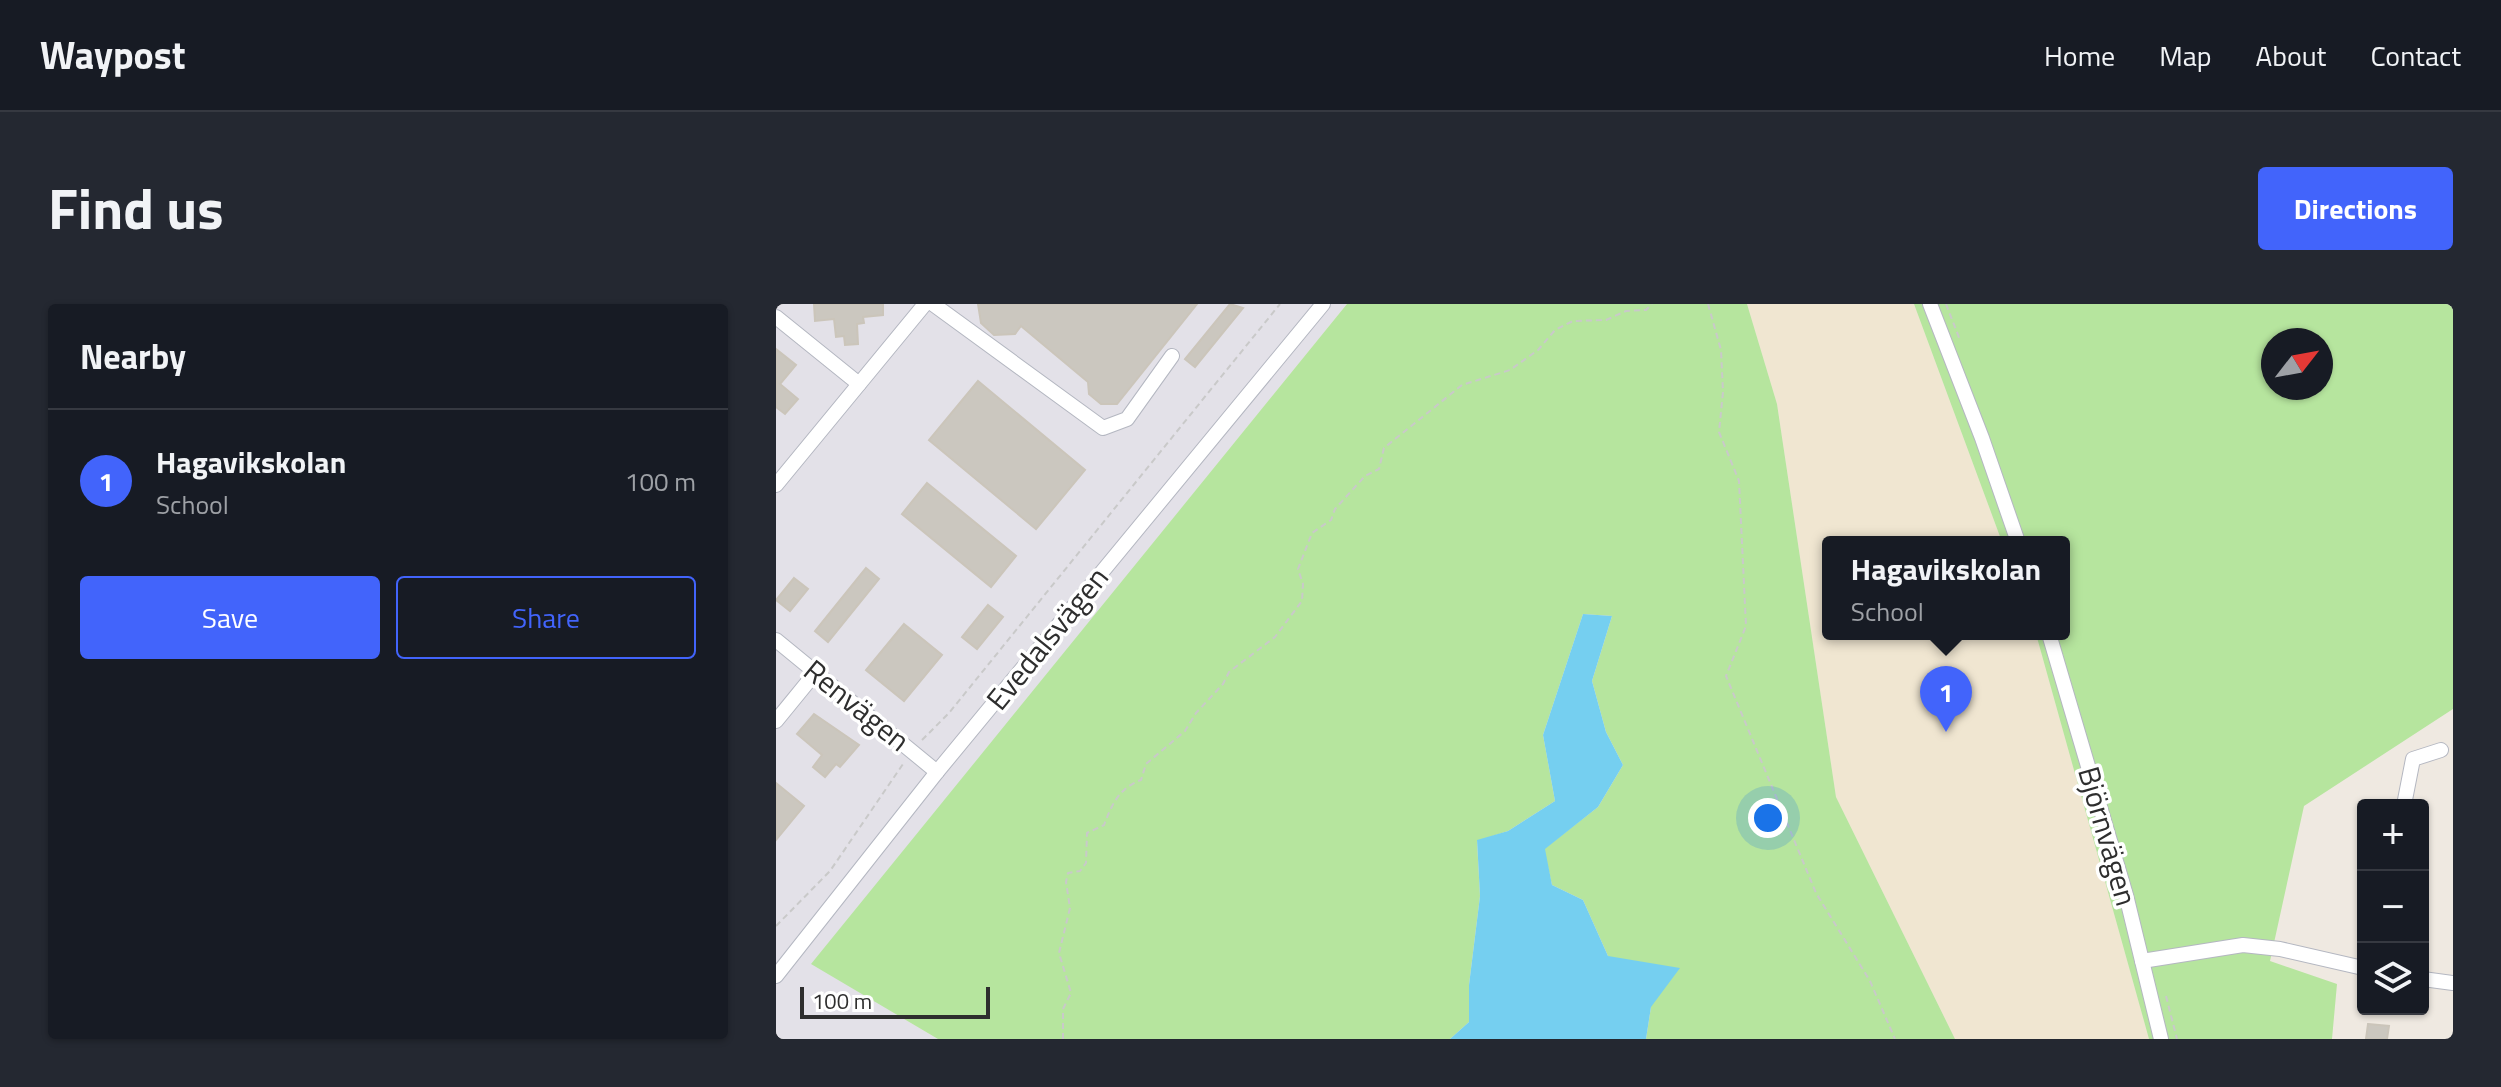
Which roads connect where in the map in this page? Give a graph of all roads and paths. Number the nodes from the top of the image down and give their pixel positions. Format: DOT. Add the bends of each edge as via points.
graph roads {
  1 [pos="925,304"];
  2 [pos="933,304"];
  3 [pos="1280,304"];
  4 [pos="1323,304"];
  5 [pos="1652,304"];
  6 [pos="1708,304"];
  7 [pos="1930,304"];
  8 [pos="776,317"];
  9 [pos="1172,356"];
  10 [pos="859,384"];
  11 [pos="776,485"];
  12 [pos="2016,536"];
  13 [pos="776,640"];
  14 [pos="2051,640"];
  15 [pos="816,672"];
  16 [pos="776,721"];
  17 [pos="2441,750"];
  18 [pos="913,751"];
  19 [pos="937,772"];
  20 [pos="2405,799"];
  21 [pos="776,926"];
  22 [pos="2142,961"];
  23 [pos="2357,967"];
  24 [pos="776,976"];
  25 [pos="2429,980"];
  26 [pos="2453,983"];
  27 [pos="1063,1039"];
  28 [pos="1895,1039"];
  29 [pos="2161,1039"];
  1 -- 10 [label="street"];
  2 -- 9 [label="street" via="1103,428 1127,419"];
  3 -- 18 [label="path"];
  4 -- 19 [label="street, Evedalsvägen"];
  5 -- 27 [label="path" via="1606,320 1573,321 1510,370 1462,385 1384,448 1379,469 1365,476 1331,520 1312,533 1298,569 1302,601 1275,637 1229,672 1185,731 1146,764 1141,780 1113,801 1104,825 1087,833 1086,863 1080,871 1068,873 1066,882 1070,908 1059,953 1071,993 1063,1009"];
  6 -- 28 [label="path" via="1721,350 1719,432 1740,495 1746,626 1726,676 1816,893 1870,981"];
  7 -- 12 [label="street"];
  8 -- 10 [label="street"];
  10 -- 11 [label="street"];
  13 -- 15 [label="street, Renvägen"];
  14 -- 22 [label="street, Björnvägen"];
  15 -- 16 [label="street"];
  15 -- 18 [label="street, Renvägen"];
  17 -- 20 [label="street" via="2413,759"];
  18 -- 19 [label="street, Renvägen"];
  18 -- 21 [label="path" via="830,871"];
  19 -- 24 [label="street, Evedalsvägen"];
  22 -- 23 [label="street" via="2243,945"];
  22 -- 29 [label="street, Björnvägen"];
  25 -- 26 [label="street"];
}
